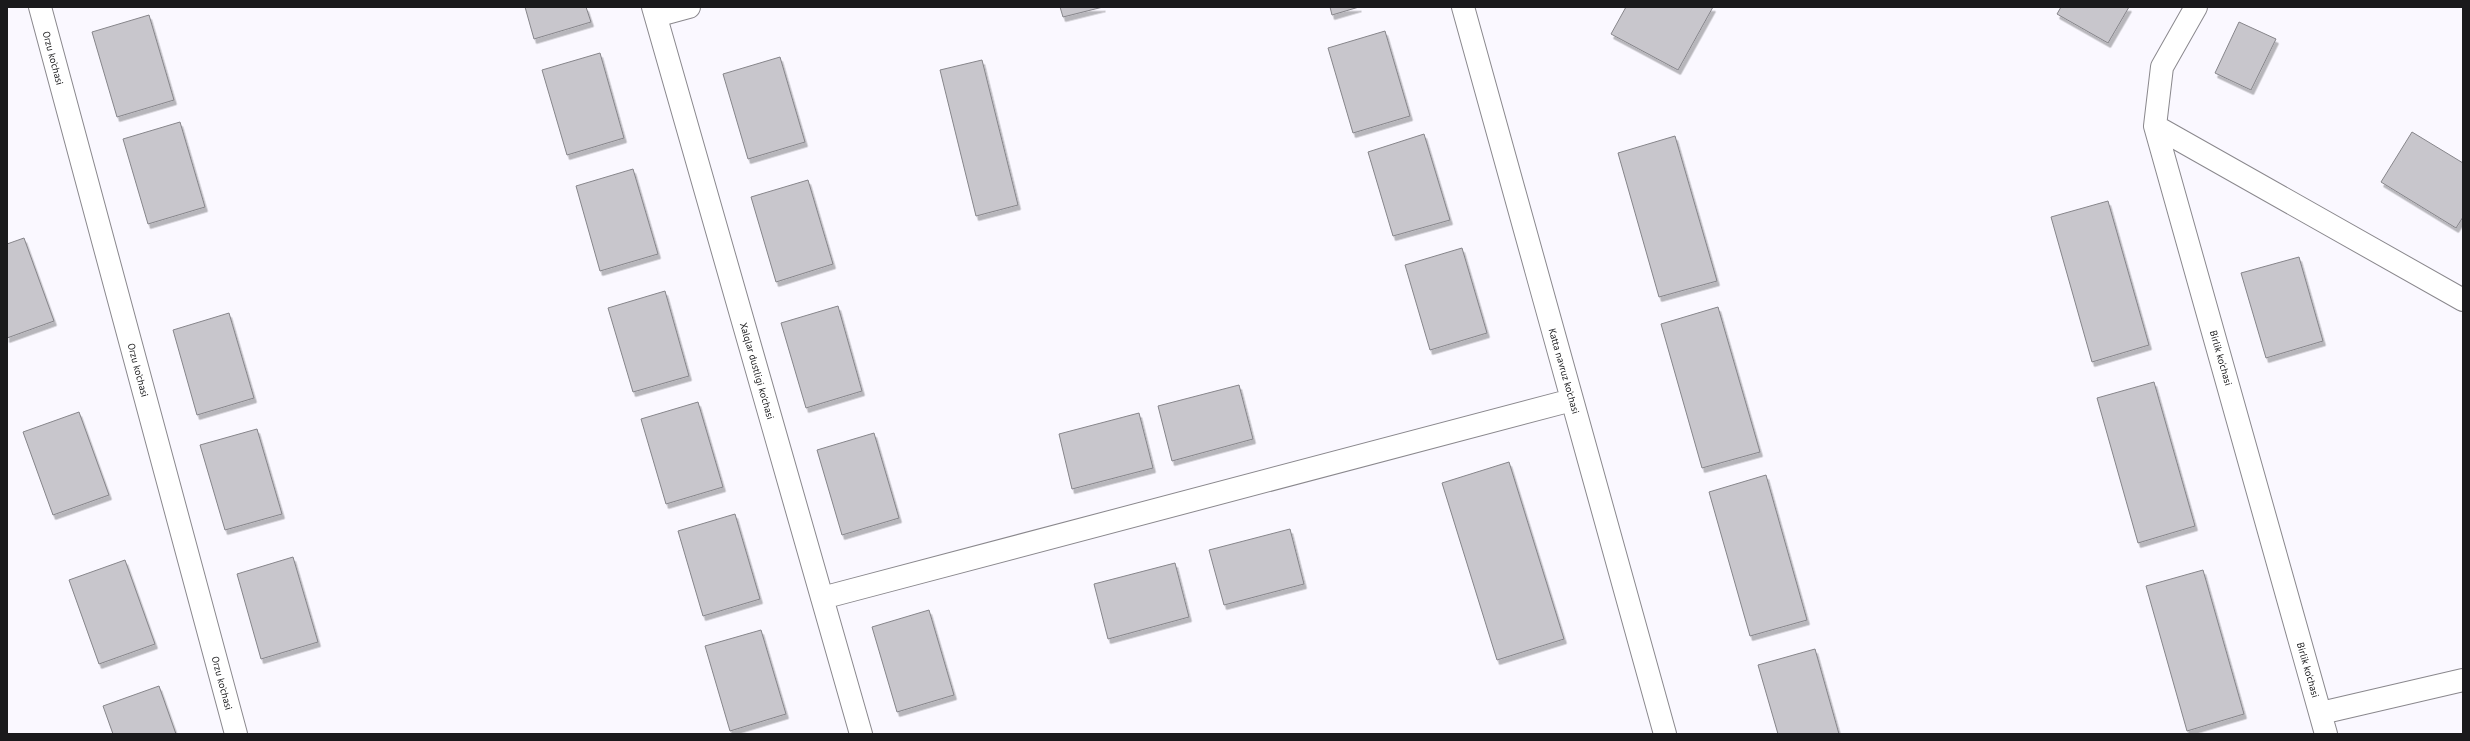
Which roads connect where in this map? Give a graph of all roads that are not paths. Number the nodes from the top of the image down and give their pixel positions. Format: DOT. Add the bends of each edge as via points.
graph roads {
  1 [pos="40,7"];
  2 [pos="689,7"];
  3 [pos="1463,7"];
  4 [pos="2196,7"];
  5 [pos="654,11"];
  6 [pos="2155,126"];
  7 [pos="2463,300"];
  8 [pos="1572,400"];
  9 [pos="822,598"];
  10 [pos="2463,680"];
  11 [pos="2321,713"];
  12 [pos="236,734"];
  13 [pos="861,734"];
  14 [pos="1665,734"];
  15 [pos="2326,734"];
  1 -- 12 [label="street, Orzu ko'chasi"];
  2 -- 5 [label="street"];
  3 -- 8 [label="street, Katta navruz ko'chasi"];
  4 -- 6 [label="street, Birlik ko'chasi" via="2162,67"];
  5 -- 9 [label="street, Xalqlar dustligi ko'chasi"];
  6 -- 7 [label="street"];
  6 -- 11 [label="street, Birlik ko'chasi"];
  8 -- 9 [label="street"];
  8 -- 14 [label="street, Katta navruz ko'chasi"];
  9 -- 13 [label="street, Xalqlar dustligi ko'chasi"];
  10 -- 11 [label="street"];
  11 -- 15 [label="street, Birlik ko'chasi"];
}
